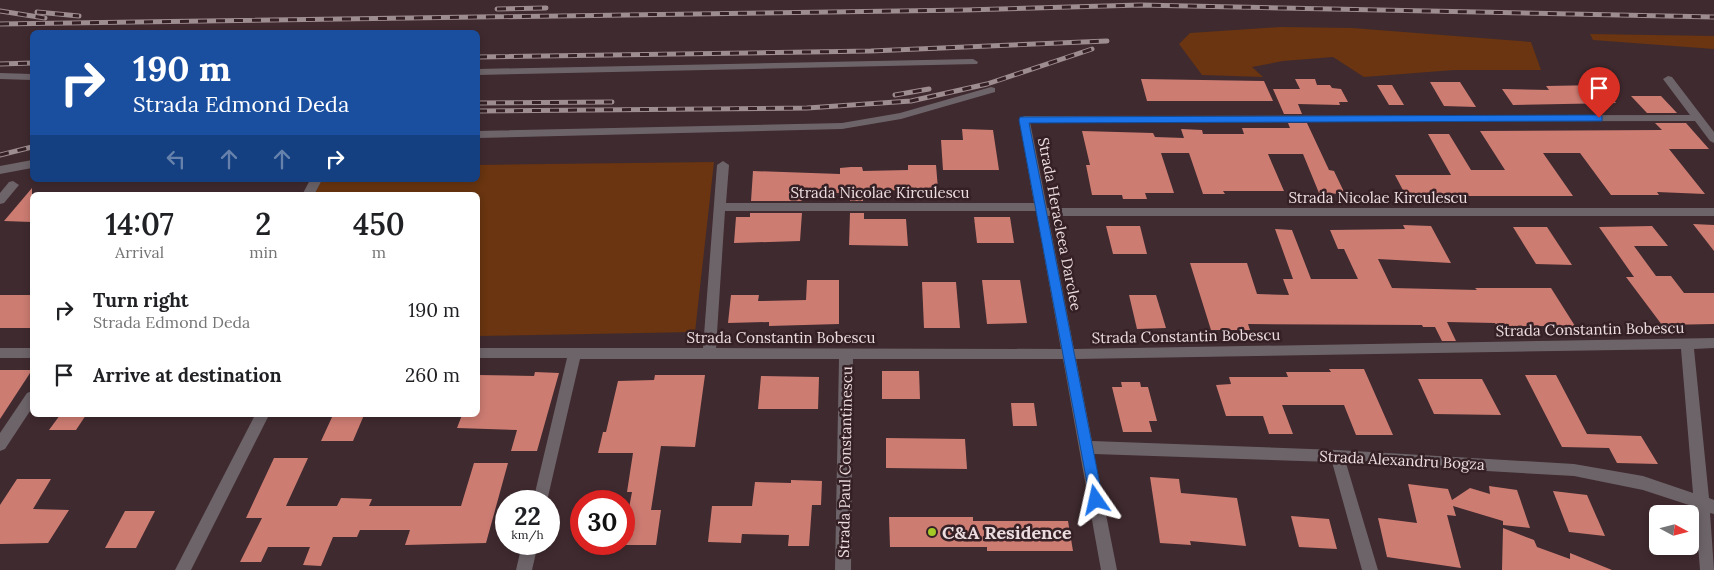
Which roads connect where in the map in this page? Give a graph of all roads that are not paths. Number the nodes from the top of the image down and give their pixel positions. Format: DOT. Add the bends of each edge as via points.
graph roads {
  1 [pos="973,62"];
  2 [pos="480,72"];
  3 [pos="0,76"];
  4 [pos="30,77"];
  5 [pos="1668,79"];
  6 [pos="991,90"];
  7 [pos="1698,118"];
  8 [pos="480,135"];
  9 [pos="1714,139"];
  10 [pos="30,164"];
  11 [pos="723,165"];
  12 [pos="0,170"];
  13 [pos="13,185"];
  14 [pos="0,200"];
  15 [pos="720,207"];
  16 [pos="1041,210"];
  17 [pos="1714,212"];
  18 [pos="1687,344"];
  19 [pos="1714,344"];
  20 [pos="0,353"];
  21 [pos="30,353"];
  22 [pos="480,353"];
  23 [pos="576,353"];
  24 [pos="709,354"];
  25 [pos="846,354"];
  26 [pos="1068,354"];
  27 [pos="30,400"];
  28 [pos="261,417"];
  29 [pos="0,445"];
  30 [pos="1086,447"];
  31 [pos="1336,456"];
  32 [pos="543,490"];
  33 [pos="1708,504"];
  34 [pos="527,555"];
  35 [pos="183,570"];
  36 [pos="524,570"];
  37 [pos="843,570"];
  38 [pos="1109,570"];
  39 [pos="1370,570"];
  40 [pos="1708,570"];
  1 -- 2 [label="street"];
  3 -- 4 [label="street"];
  5 -- 7 [label="street"];
  6 -- 8 [label="street" via="901,116 842,126"];
  7 -- 9 [label="street"];
  7 -- 16 [label="street, Strada Heracleea Darclee" via="1024,120"];
  10 -- 12 [label="street"];
  11 -- 15 [label="street"];
  13 -- 14 [label="street"];
  15 -- 16 [label="street, Strada Nicolae Kirculescu"];
  15 -- 24 [label="street"];
  16 -- 17 [label="street, Strada Nicolae Kirculescu"];
  16 -- 26 [label="street, Strada Heracleea Darclee"];
  18 -- 19 [label="street, Strada Constantin Bobescu"];
  18 -- 26 [label="street, Strada Constantin Bobescu"];
  18 -- 33 [label="street"];
  20 -- 21 [label="street"];
  22 -- 23 [label="street, Strada Constantin Bobescu"];
  23 -- 24 [label="street, Strada Constantin Bobescu"];
  23 -- 32 [label="street"];
  24 -- 25 [label="street, Strada Constantin Bobescu"];
  25 -- 26 [label="street, Strada Constantin Bobescu"];
  25 -- 37 [label="street, Strada Paul Constantinescu"];
  26 -- 30 [label="street, Strada Heracleea Darclee"];
  27 -- 29 [label="street"];
  28 -- 35 [label="street"];
  30 -- 31 [label="street, Strada Alexandru Bogza"];
  30 -- 38 [label="street, Strada Heracleea Darclee"];
  31 -- 33 [label="street, Strada Alexandru Bogza" via="1574,470 1643,484"];
  31 -- 39 [label="street"];
  33 -- 40 [label="street"];
  34 -- 36 [label="street"];
}
